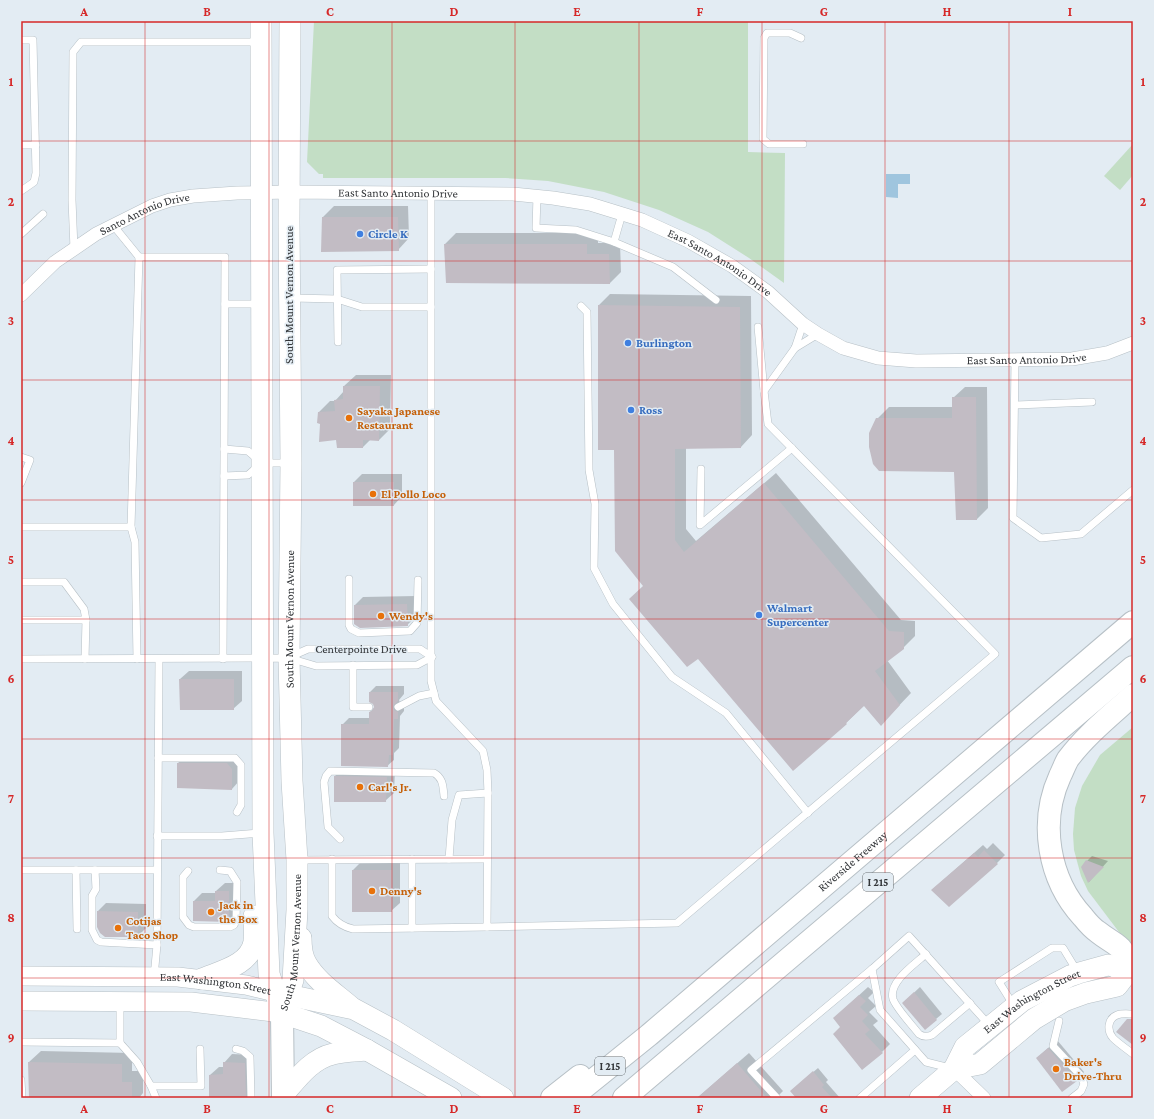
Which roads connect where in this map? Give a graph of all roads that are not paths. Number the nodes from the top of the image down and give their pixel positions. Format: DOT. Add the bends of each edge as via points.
graph roads {
  1 [pos="261,21"];
  2 [pos="290,21"];
  3 [pos="801,38"];
  4 [pos="21,40"];
  5 [pos="261,42"];
  6 [pos="804,144"];
  7 [pos="21,145"];
  8 [pos="36,145"];
  9 [pos="21,191"];
  10 [pos="290,192"];
  11 [pos="262,193"];
  12 [pos="431,193"];
  13 [pos="537,196"];
  14 [pos="43,214"];
  15 [pos="622,214"];
  16 [pos="113,225"];
  17 [pos="21,234"];
  18 [pos="614,242"];
  19 [pos="74,249"];
  20 [pos="139,257"];
  21 [pos="431,269"];
  22 [pos="21,294"];
  23 [pos="289,298"];
  24 [pos="337,299"];
  25 [pos="716,300"];
  26 [pos="225,304"];
  27 [pos="262,304"];
  28 [pos="581,306"];
  29 [pos="431,307"];
  30 [pos="803,324"];
  31 [pos="758,327"];
  32 [pos="818,334"];
  33 [pos="338,342"];
  34 [pos="1133,343"];
  35 [pos="795,348"];
  36 [pos="1015,360"];
  37 [pos="764,391"];
  38 [pos="1092,402"];
  39 [pos="1015,406"];
  40 [pos="792,448"];
  41 [pos="224,449"];
  42 [pos="21,457"];
  43 [pos="262,463"];
  44 [pos="290,463"];
  45 [pos="701,469"];
  46 [pos="224,476"];
  47 [pos="21,483"];
  48 [pos="1133,490"];
  49 [pos="21,527"];
  50 [pos="131,527"];
  51 [pos="349,579"];
  52 [pos="418,580"];
  53 [pos="21,582"];
  54 [pos="21,620"];
  55 [pos="86,620"];
  56 [pos="1133,622"];
  57 [pos="432,657"];
  58 [pos="289,658"];
  59 [pos="21,659"];
  60 [pos="85,659"];
  61 [pos="137,659"];
  62 [pos="159,659"];
  63 [pos="223,659"];
  64 [pos="262,659"];
  65 [pos="353,665"];
  66 [pos="1133,667"];
  67 [pos="434,693"];
  68 [pos="1133,695"];
  69 [pos="369,707"];
  70 [pos="398,707"];
  71 [pos="158,758"];
  72 [pos="488,792"];
  73 [pos="444,796"];
  74 [pos="237,812"];
  75 [pos="808,813"];
  76 [pos="263,833"];
  77 [pos="157,836"];
  78 [pos="340,839"];
  79 [pos="332,859"];
  80 [pos="412,859"];
  81 [pos="449,859"];
  82 [pos="488,859"];
  83 [pos="297,860"];
  84 [pos="265,864"];
  85 [pos="21,870"];
  86 [pos="76,870"];
  87 [pos="95,870"];
  88 [pos="157,870"];
  89 [pos="188,870"];
  90 [pos="220,870"];
  91 [pos="297,910"];
  92 [pos="487,927"];
  93 [pos="412,928"];
  94 [pos="77,929"];
  95 [pos="157,945"];
  96 [pos="926,954"];
  97 [pos="872,969"];
  98 [pos="1131,970"];
  99 [pos="21,976"];
  100 [pos="154,977"];
  101 [pos="202,979"];
  102 [pos="1082,983"];
  103 [pos="21,1000"];
  104 [pos="282,1000"];
  105 [pos="120,1001"];
  106 [pos="970,1003"];
  107 [pos="354,1009"];
  108 [pos="1133,1014"];
  109 [pos="1021,1016"];
  110 [pos="1059,1020"];
  111 [pos="991,1027"];
  112 [pos="650,1035"];
  113 [pos="21,1042"];
  114 [pos="120,1043"];
  115 [pos="200,1049"];
  116 [pos="236,1049"];
  117 [pos="367,1050"];
  118 [pos="915,1050"];
  119 [pos="1133,1054"];
  120 [pos="954,1069"];
  121 [pos="647,1079"];
  122 [pos="21,1080"];
  123 [pos="151,1086"];
  124 [pos="283,1096"];
  125 [pos="22,1098"];
  126 [pos="156,1098"];
  127 [pos="251,1098"];
  128 [pos="451,1098"];
  129 [pos="503,1098"];
  130 [pos="552,1098"];
  131 [pos="571,1098"];
  132 [pos="624,1098"];
  133 [pos="628,1098"];
  134 [pos="777,1098"];
  135 [pos="860,1098"];
  136 [pos="920,1098"];
  137 [pos="984,1098"];
  138 [pos="1072,1098"];
  1 -- 5 [label="main road, South Mount Vernon Avenue"];
  2 -- 10 [label="main road, South Mount Vernon Avenue"];
  3 -- 6 [label="lane" via="790,33 767,33 764,38 763,139 769,144"];
  4 -- 8 [label="lane" via="33,40"];
  5 -- 11 [label="main road, South Mount Vernon Avenue"];
  5 -- 19 [label="lane" via="81,42 73,52"];
  7 -- 8 [label="lane"];
  8 -- 9 [label="lane" via="34,182"];
  10 -- 11 [label="street, Santo Antonio Drive"];
  10 -- 12 [label="street, East Santo Antonio Drive"];
  10 -- 23 [label="main road, South Mount Vernon Avenue"];
  11 -- 16 [label="street, Santo Antonio Drive" via="192,196 170,200"];
  11 -- 27 [label="main road, South Mount Vernon Avenue"];
  12 -- 13 [label="street, East Santo Antonio Drive"];
  12 -- 21 [label="lane"];
  13 -- 15 [label="street, East Santo Antonio Drive" via="590,204"];
  13 -- 18 [label="lane" via="536,228 576,230"];
  14 -- 17 [label="lane"];
  15 -- 18 [label="lane"];
  15 -- 30 [label="street, East Santo Antonio Drive" via="688,240 732,266 768,292"];
  16 -- 19 [label="street, Santo Antonio Drive"];
  16 -- 20 [label="lane"];
  18 -- 25 [label="lane" via="673,267"];
  19 -- 22 [label="street, Santo Antonio Drive" via="55,262"];
  20 -- 26 [label="lane" via="225,257"];
  20 -- 50 [label="lane"];
  21 -- 24 [label="lane" via="337,270"];
  21 -- 29 [label="lane"];
  23 -- 24 [label="lane"];
  23 -- 44 [label="main road, South Mount Vernon Avenue"];
  24 -- 29 [label="lane" via="362,307"];
  24 -- 33 [label="lane"];
  26 -- 27 [label="lane"];
  26 -- 41 [label="lane"];
  27 -- 43 [label="main road, South Mount Vernon Avenue"];
  28 -- 75 [label="lane" via="587,312 589,470 595,504 594,568 613,604 672,678 726,713"];
  29 -- 57 [label="lane"];
  30 -- 32 [label="street, East Santo Antonio Drive"];
  30 -- 35 [label="lane"];
  31 -- 37 [label="lane"];
  32 -- 35 [label="lane"];
  32 -- 36 [label="street, East Santo Antonio Drive" via="843,348 878,358 916,361"];
  34 -- 36 [label="street, East Santo Antonio Drive" via="1107,353 1072,359"];
  35 -- 37 [label="lane"];
  36 -- 39 [label="lane"];
  37 -- 40 [label="lane" via="768,424"];
  38 -- 39 [label="lane"];
  39 -- 48 [label="lane" via="1013,518 1041,538 1080,534"];
  40 -- 45 [label="lane" via="700,525"];
  40 -- 75 [label="lane" via="995,654"];
  41 -- 43 [label="lane" via="248,451"];
  41 -- 46 [label="lane"];
  42 -- 47 [label="lane" via="30,460"];
  43 -- 44 [label="lane"];
  43 -- 46 [label="lane" via="248,476"];
  43 -- 64 [label="main road, South Mount Vernon Avenue"];
  44 -- 58 [label="main road, South Mount Vernon Avenue"];
  46 -- 63 [label="lane"];
  49 -- 50 [label="lane"];
  50 -- 61 [label="lane" via="136,542"];
  51 -- 52 [label="lane" via="349,625 359,634 410,631 414,628 417,624"];
  53 -- 55 [label="lane" via="64,582 84,608"];
  54 -- 55 [label="lane"];
  55 -- 60 [label="lane"];
  56 -- 112 [label="highway, Riverside Freeway / I 215"];
  57 -- 58 [label="lane, Centerpointe Drive" via="420,649 308,649"];
  57 -- 65 [label="lane, Centerpointe Drive" via="417,665"];
  57 -- 67 [label="lane" via="431,681"];
  58 -- 64 [label="lane, Centerpointe Drive"];
  58 -- 65 [label="lane, Centerpointe Drive" via="316,666"];
  58 -- 83 [label="main road, South Mount Vernon Avenue"];
  59 -- 60 [label="lane, Centerpointe Drive"];
  60 -- 61 [label="lane, Centerpointe Drive"];
  61 -- 62 [label="lane, Centerpointe Drive"];
  62 -- 63 [label="lane, Centerpointe Drive"];
  62 -- 71 [label="lane"];
  63 -- 64 [label="lane, Centerpointe Drive"];
  64 -- 76 [label="main road, South Mount Vernon Avenue"];
  65 -- 69 [label="lane" via="353,707"];
  66 -- 121 [label="highway, I 215"];
  67 -- 70 [label="lane" via="419,696"];
  67 -- 72 [label="lane" via="436,701 482,751 487,770"];
  68 -- 98 [label="highway" via="1087,736 1067,760 1054,790 1049,816 1049,844 1055,870 1065,894 1082,917 1098,932 1117,944 1126,956"];
  71 -- 74 [label="lane" via="235,758 241,765 241,805"];
  71 -- 77 [label="lane"];
  72 -- 81 [label="lane" via="459,795 452,820"];
  72 -- 82 [label="lane"];
  73 -- 78 [label="lane" via="443,784 434,773 330,771 324,782 328,827"];
  75 -- 92 [label="lane" via="677,923"];
  76 -- 77 [label="lane"];
  76 -- 84 [label="main road, South Mount Vernon Avenue"];
  77 -- 88 [label="lane"];
  79 -- 80 [label="lane"];
  79 -- 83 [label="lane"];
  79 -- 93 [label="lane" via="332,916 336,922 353,930"];
  80 -- 81 [label="lane"];
  80 -- 93 [label="lane"];
  81 -- 82 [label="lane"];
  82 -- 92 [label="lane"];
  83 -- 91 [label="main road, South Mount Vernon Avenue"];
  84 -- 101 [label="main road" via="255,887 254,941 250,953 238,963"];
  84 -- 104 [label="main road, South Mount Vernon Avenue" via="269,974"];
  85 -- 86 [label="lane"];
  86 -- 87 [label="lane"];
  86 -- 94 [label="lane"];
  87 -- 88 [label="lane"];
  87 -- 95 [label="lane" via="92,930 97,940"];
  88 -- 95 [label="lane"];
  89 -- 90 [label="lane" via="183,877 183,917 186,922 194,927 230,927 236,921 237,882 230,870"];
  91 -- 104 [label="main road, South Mount Vernon Avenue" via="293,980"];
  91 -- 107 [label="main road" via="305,962 316,976"];
  92 -- 93 [label="lane"];
  95 -- 100 [label="lane"];
  96 -- 97 [label="lane" via="910,936"];
  96 -- 106 [label="lane"];
  96 -- 106 [label="lane" via="901,976 892,988 895,1004 919,1034 932,1035"];
  97 -- 118 [label="lane" via="880,1010"];
  97 -- 134 [label="lane" via="751,1070"];
  98 -- 102 [label="main road, East Washington Street" via="1117,986"];
  99 -- 100 [label="main road, East Washington Street"];
  100 -- 101 [label="main road, East Washington Street"];
  101 -- 104 [label="main road, East Washington Street" via="246,985"];
  102 -- 109 [label="main road, East Washington Street" via="1064,1001 1034,1019"];
  102 -- 109 [label="lane" via="1063,948 1052,948 999,982"];
  103 -- 105 [label="main road, East Washington Street"];
  104 -- 105 [label="main road, East Washington Street"];
  104 -- 107 [label="main road, East Washington Street"];
  104 -- 117 [label="main road, East Washington Street" via="321,1026"];
  104 -- 124 [label="highway"];
  105 -- 114 [label="lane"];
  106 -- 111 [label="lane"];
  107 -- 129 [label="main road, East Washington Street"];
  108 -- 119 [label="lane" via="1118,1015 1112,1019 1108,1028 1113,1038"];
  109 -- 111 [label="main road, East Washington Street"];
  109 -- 120 [label="main road, East Washington Street" via="980,1064"];
  110 -- 138 [label="lane" via="1053,1046 1081,1076 1084,1084 1081,1091"];
  111 -- 120 [label="main road, East Washington Street" via="965,1047"];
  112 -- 130 [label="highway" via="588,1069"];
  112 -- 131 [label="highway, Riverside Freeway / I 215"];
  113 -- 114 [label="lane"];
  114 -- 123 [label="lane" via="137,1062"];
  115 -- 123 [label="lane" via="200,1086"];
  116 -- 127 [label="lane" via="250,1057"];
  117 -- 124 [label="main road" via="334,1053 323,1057 303,1072"];
  117 -- 128 [label="main road, East Washington Street"];
  118 -- 120 [label="lane" via="926,1062"];
  118 -- 135 [label="lane"];
  120 -- 136 [label="main road, East Washington Street"];
  120 -- 137 [label="street"];
  121 -- 132 [label="highway, I 215"];
  121 -- 133 [label="highway"];
  122 -- 125 [label="lane"];
  123 -- 126 [label="lane"];
}
